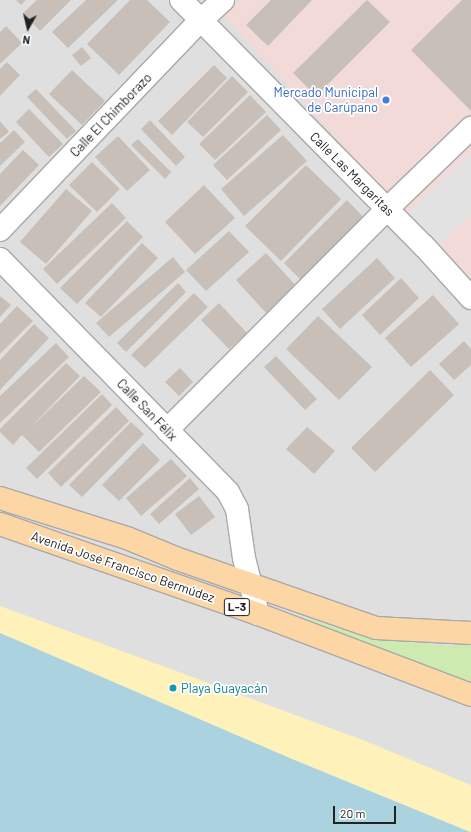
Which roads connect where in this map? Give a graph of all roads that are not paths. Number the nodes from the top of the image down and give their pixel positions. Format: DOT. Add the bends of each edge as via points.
graph roads {
  1 [pos="181,0"];
  2 [pos="222,0"];
  3 [pos="200,21"];
  4 [pos="471,128"];
  5 [pos="387,209"];
  6 [pos="0,230"];
  7 [pos="0,259"];
  8 [pos="471,298"];
  9 [pos="167,430"];
  10 [pos="0,498"];
  11 [pos="0,524"];
  12 [pos="249,584"];
  13 [pos="258,614"];
  14 [pos="471,633"];
  15 [pos="471,695"];
  1 -- 3 [label="street, Calle Las Margaritas"];
  2 -- 3 [label="street, Calle El Chimborazo"];
  3 -- 5 [label="street, Calle Las Margaritas"];
  3 -- 6 [label="street, Calle El Chimborazo"];
  4 -- 5 [label="street"];
  5 -- 8 [label="street, Calle Las Margaritas"];
  5 -- 9 [label="street"];
  7 -- 9 [label="street, Calle San Félix"];
  9 -- 12 [label="street, Calle San Félix" via="228,492 237,509"];
  10 -- 12 [label="main road, Avenida José Francisco Bermúdez / L-3" via="127,538"];
  11 -- 13 [label="main road, Avenida José Francisco Bermúdez / L-3"];
  12 -- 13 [label="street, Calle San Félix"];
  12 -- 14 [label="main road, Avenida José Francisco Bermúdez / L-3" via="376,628"];
  13 -- 15 [label="main road, Avenida José Francisco Bermúdez / L-3"];
}
